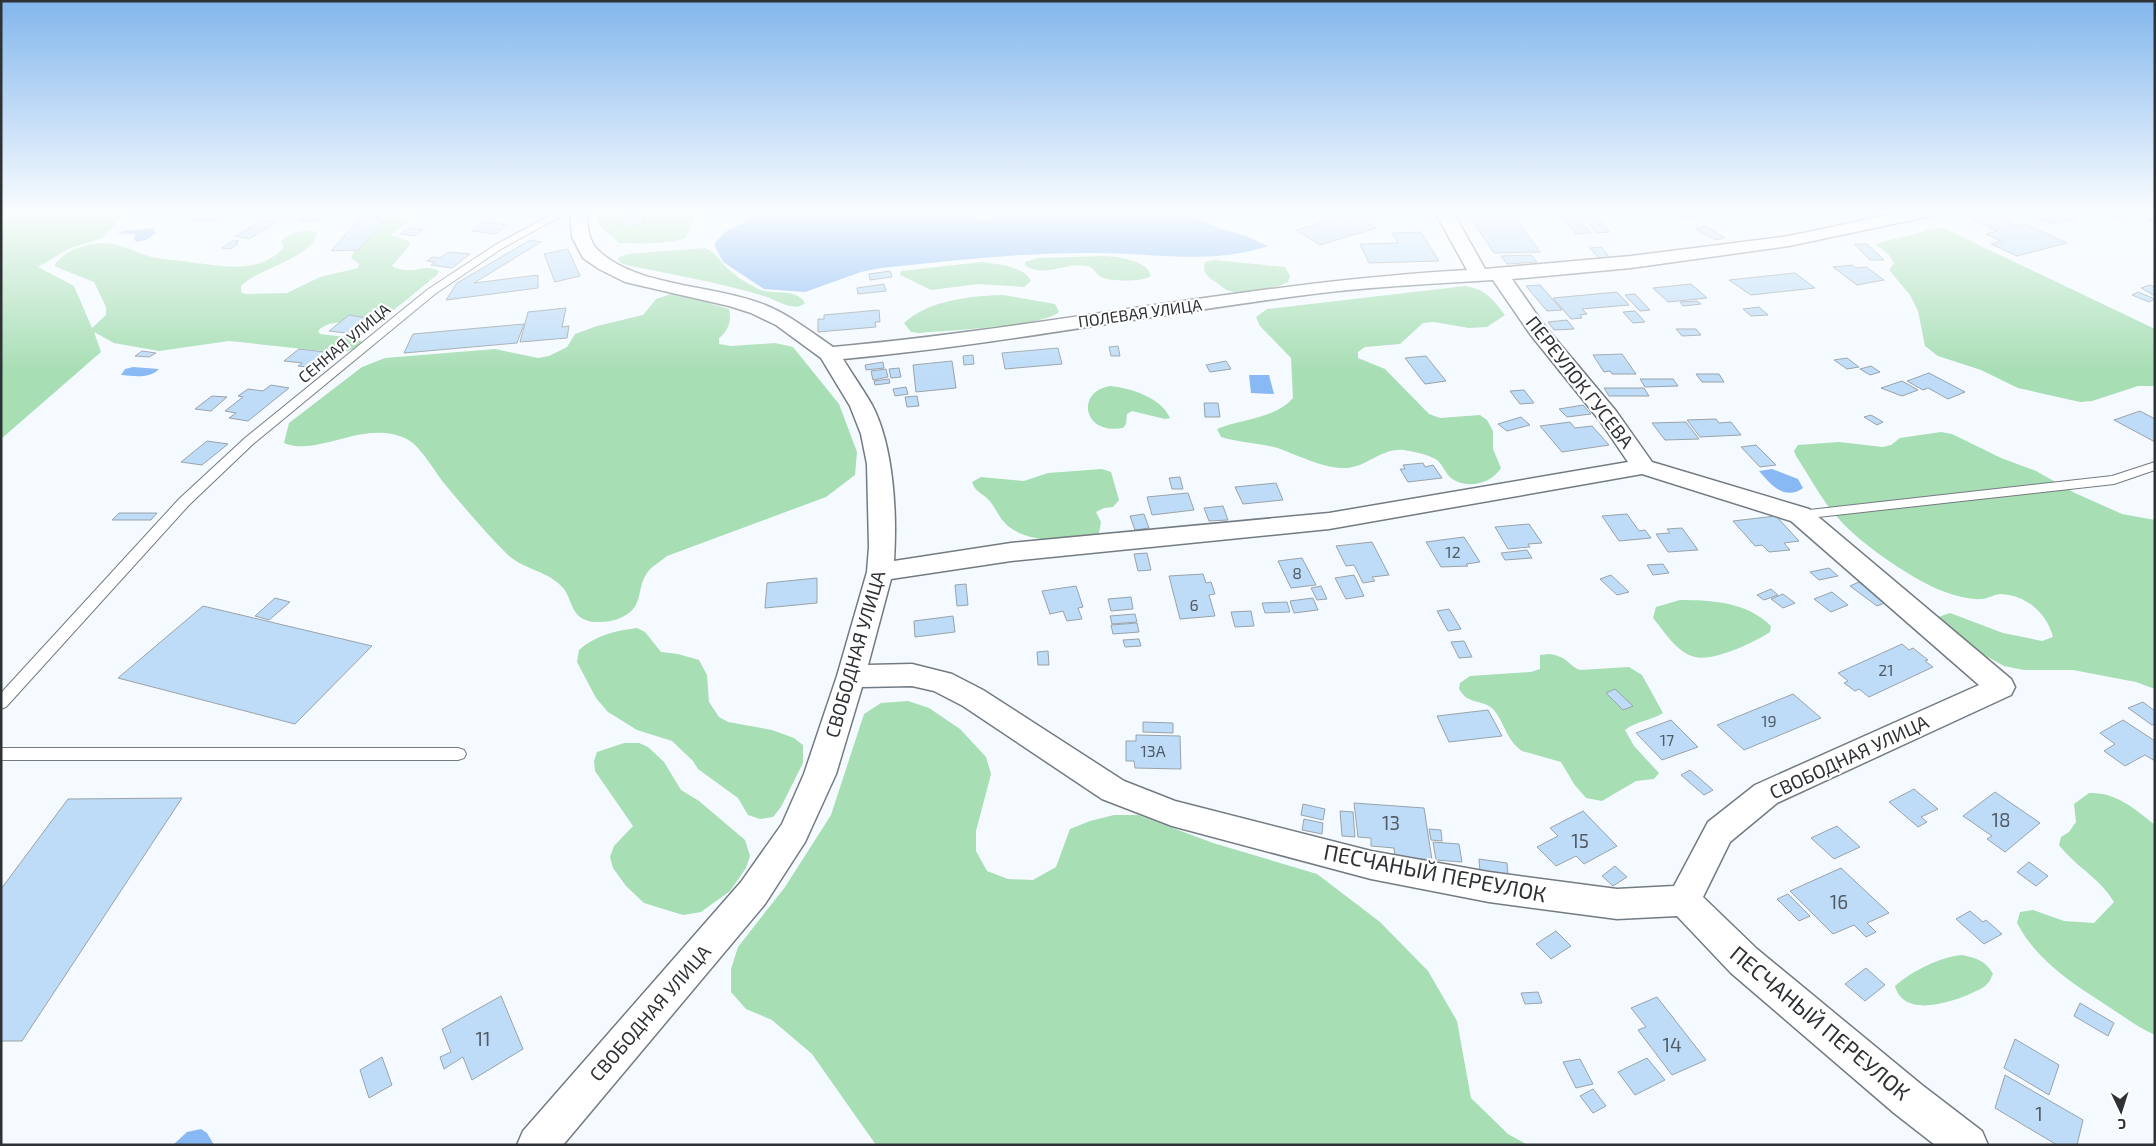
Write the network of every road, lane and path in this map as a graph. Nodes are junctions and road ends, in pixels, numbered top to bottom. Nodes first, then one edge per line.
1 (470, 265) edge
2 (607, 265) edge
3 (1483, 265) edge
4 (1590, 265) edge
5 (1489, 274) junction
6 (829, 354) junction
7 (1643, 466) junction
8 (2155, 466) edge
9 (1800, 515) junction
10 (880, 572) junction
11 (851, 676) junction
12 (1, 703) edge
13 (1, 754) edge
14 (458, 754) dead end
15 (1684, 901) junction
16 (537, 1145) edge
17 (1968, 1145) edge

1 - 12 lane, СЕННАЯ УЛИЦА
2 - 6 street, СВОБОДНАЯ УЛИЦА
3 - 5 street, ПЕРЕУЛОК ГУСЕВА
4 - 5 street, ПОЛЕВАЯ УЛИЦА
5 - 6 street, ПОЛЕВАЯ УЛИЦА
5 - 7 street, ПЕРЕУЛОК ГУСЕВА
6 - 10 street, СВОБОДНАЯ УЛИЦА
7 - 9 street
7 - 10 street
8 - 9 lane
9 - 15 street, СВОБОДНАЯ УЛИЦА
10 - 11 street, СВОБОДНАЯ УЛИЦА
11 - 15 street, ПЕСЧАНЫЙ ПЕРЕУЛОК
11 - 16 street, СВОБОДНАЯ УЛИЦА
13 - 14 lane
15 - 17 street, ПЕСЧАНЫЙ ПЕРЕУЛОК

